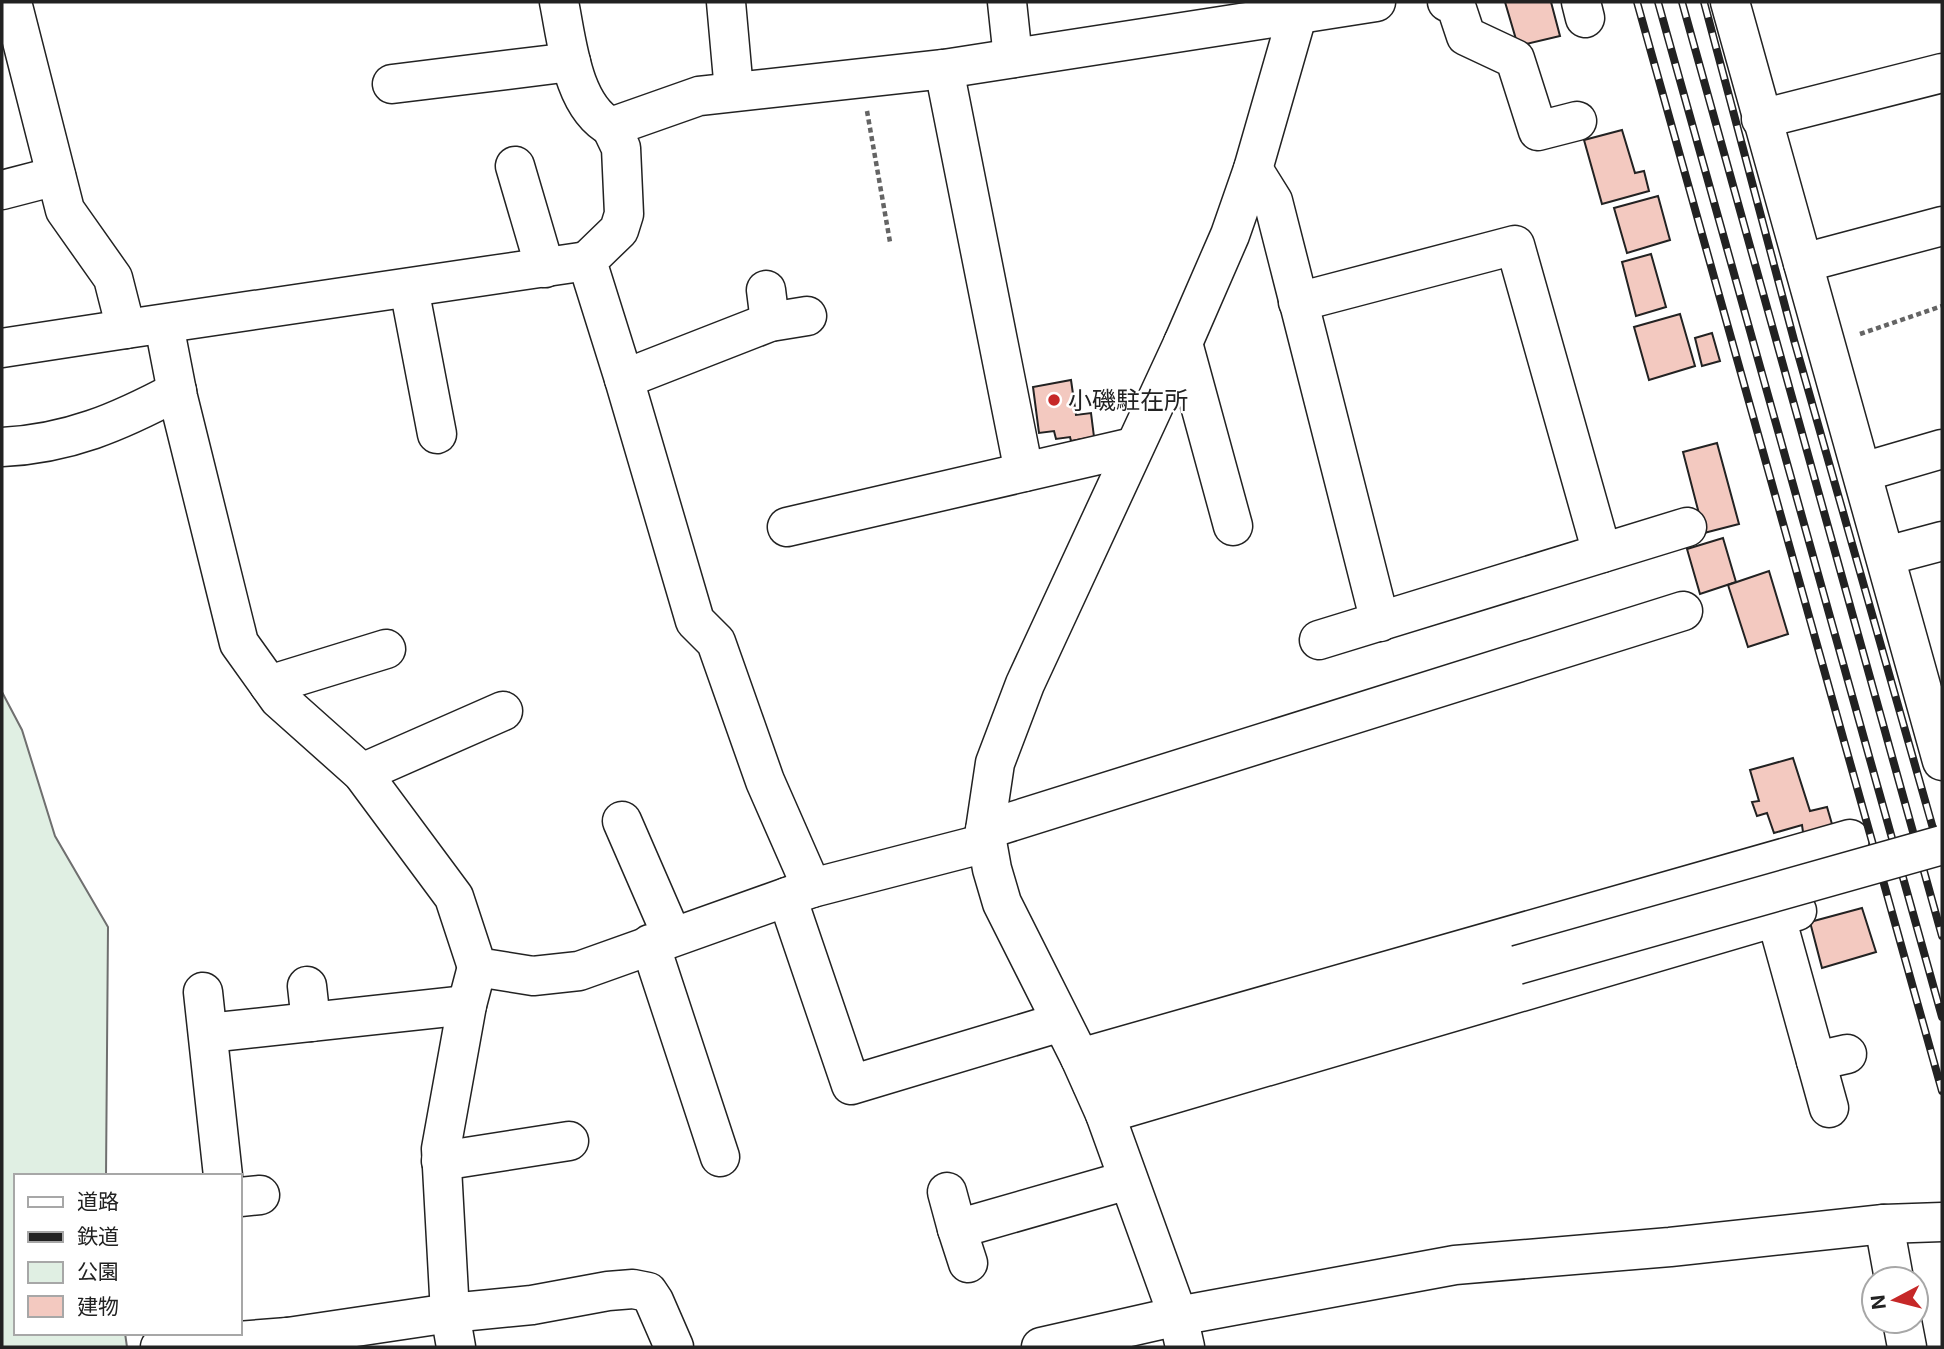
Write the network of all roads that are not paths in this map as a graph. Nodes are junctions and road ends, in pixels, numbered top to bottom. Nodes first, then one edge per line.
1 (12, 2) edge
2 (559, 2) edge
3 (726, 2) edge
4 (1007, 2) edge
5 (1376, 2) edge
6 (1447, 2) edge
7 (1730, 2) edge
8 (1298, 9) edge
9 (1013, 58) junction
10 (571, 62) junction
11 (944, 69) junction
12 (1942, 73) edge
13 (392, 84) dead end
14 (734, 91) junction
15 (1761, 119) junction
16 (1577, 121) dead end
17 (611, 127) junction
18 (515, 166) dead end
19 (1253, 169) junction
20 (56, 176) junction
21 (2, 190) edge
22 (1942, 226) edge
23 (587, 261) junction
24 (1803, 263) junction
25 (545, 268) junction
26 (409, 288) junction
27 (1298, 302) junction
28 (781, 309) dead end
29 (163, 325) junction
30 (126, 329) junction
31 (1183, 343) junction
32 (2, 348) edge
33 (624, 379) junction
34 (177, 391) junction
35 (437, 434) dead end
36 (2, 447) edge
37 (1133, 447) junction
38 (1942, 449) edge
39 (1024, 472) junction
40 (1863, 472) junction
41 (1233, 526) dead end
42 (787, 527) dead end
43 (1687, 527) dead end
44 (1942, 541) edge
45 (1602, 553) junction
46 (1886, 556) junction
47 (1683, 611) dead end
48 (1380, 622) junction
49 (1319, 640) dead end
50 (386, 649) dead end
51 (269, 685) junction
52 (503, 711) dead end
53 (1939, 740) edge
54 (362, 773) junction
55 (622, 821) dead end
56 (986, 836) junction
57 (1850, 839) dead end
58 (1942, 845) edge
59 (1742, 870) junction
60 (799, 893) junction
61 (1738, 928) junction
62 (661, 940) junction
63 (477, 967) junction
64 (203, 992) dead end
65 (467, 1005) junction
66 (1061, 1022) junction
67 (208, 1033) junction
68 (1093, 1085) junction
69 (1829, 1108) dead end
70 (569, 1141) dead end
71 (720, 1157) dead end
72 (441, 1161) junction
73 (223, 1174) edge
74 (1128, 1180) junction
75 (947, 1192) dead end
76 (1942, 1222) edge
77 (1884, 1224) junction
78 (1891, 1265) edge
79 (453, 1330) edge
80 (1181, 1332) edge
81 (289, 1342) edge
82 (160, 1347) edge
83 (674, 1347) edge
84 (1041, 1347) edge

1 - 20 street
2 - 10 street
3 - 14 street
4 - 9 street
5 - 8 street
6 - 16 street
7 - 15 street
8 - 9 street
8 - 19 street
9 - 11 street
10 - 13 street
10 - 17 street
11 - 14 street
11 - 39 street
12 - 15 street
14 - 17 street
15 - 24 street
17 - 23 street
18 - 25 street
19 - 27 street
19 - 31 street
20 - 21 street
20 - 30 street
22 - 24 street
23 - 25 street
23 - 33 street
24 - 40 street
25 - 26 street
26 - 29 street
26 - 35 street
27 - 45 street
27 - 48 street
28 - 33 street
29 - 30 street
29 - 34 street
30 - 32 street
31 - 37 street
31 - 41 street
33 - 60 street
34 - 36 street
34 - 51 street
37 - 39 street
37 - 56 street
38 - 40 street
39 - 42 street
40 - 46 street
43 - 45 street
44 - 46 street
45 - 48 street
46 - 53 street
47 - 56 street
48 - 49 street
50 - 51 street
51 - 54 street
52 - 54 street
54 - 63 street
55 - 62 street
56 - 60 street
56 - 66 street
57 - 59 street
58 - 68 street, bridge
59 - 61 street
59 - 68 street
60 - 62 street
60 - 66 street
61 - 68 street
61 - 69 street
62 - 63 street
62 - 71 street
63 - 65 street
64 - 67 street
65 - 67 street
65 - 72 street
66 - 68 street
67 - 73 street
68 - 74 street
70 - 72 street
72 - 79 street
74 - 75 street
74 - 80 street
76 - 77 street
77 - 78 street
77 - 80 street
79 - 81 street
79 - 83 street
80 - 84 street
81 - 82 street

